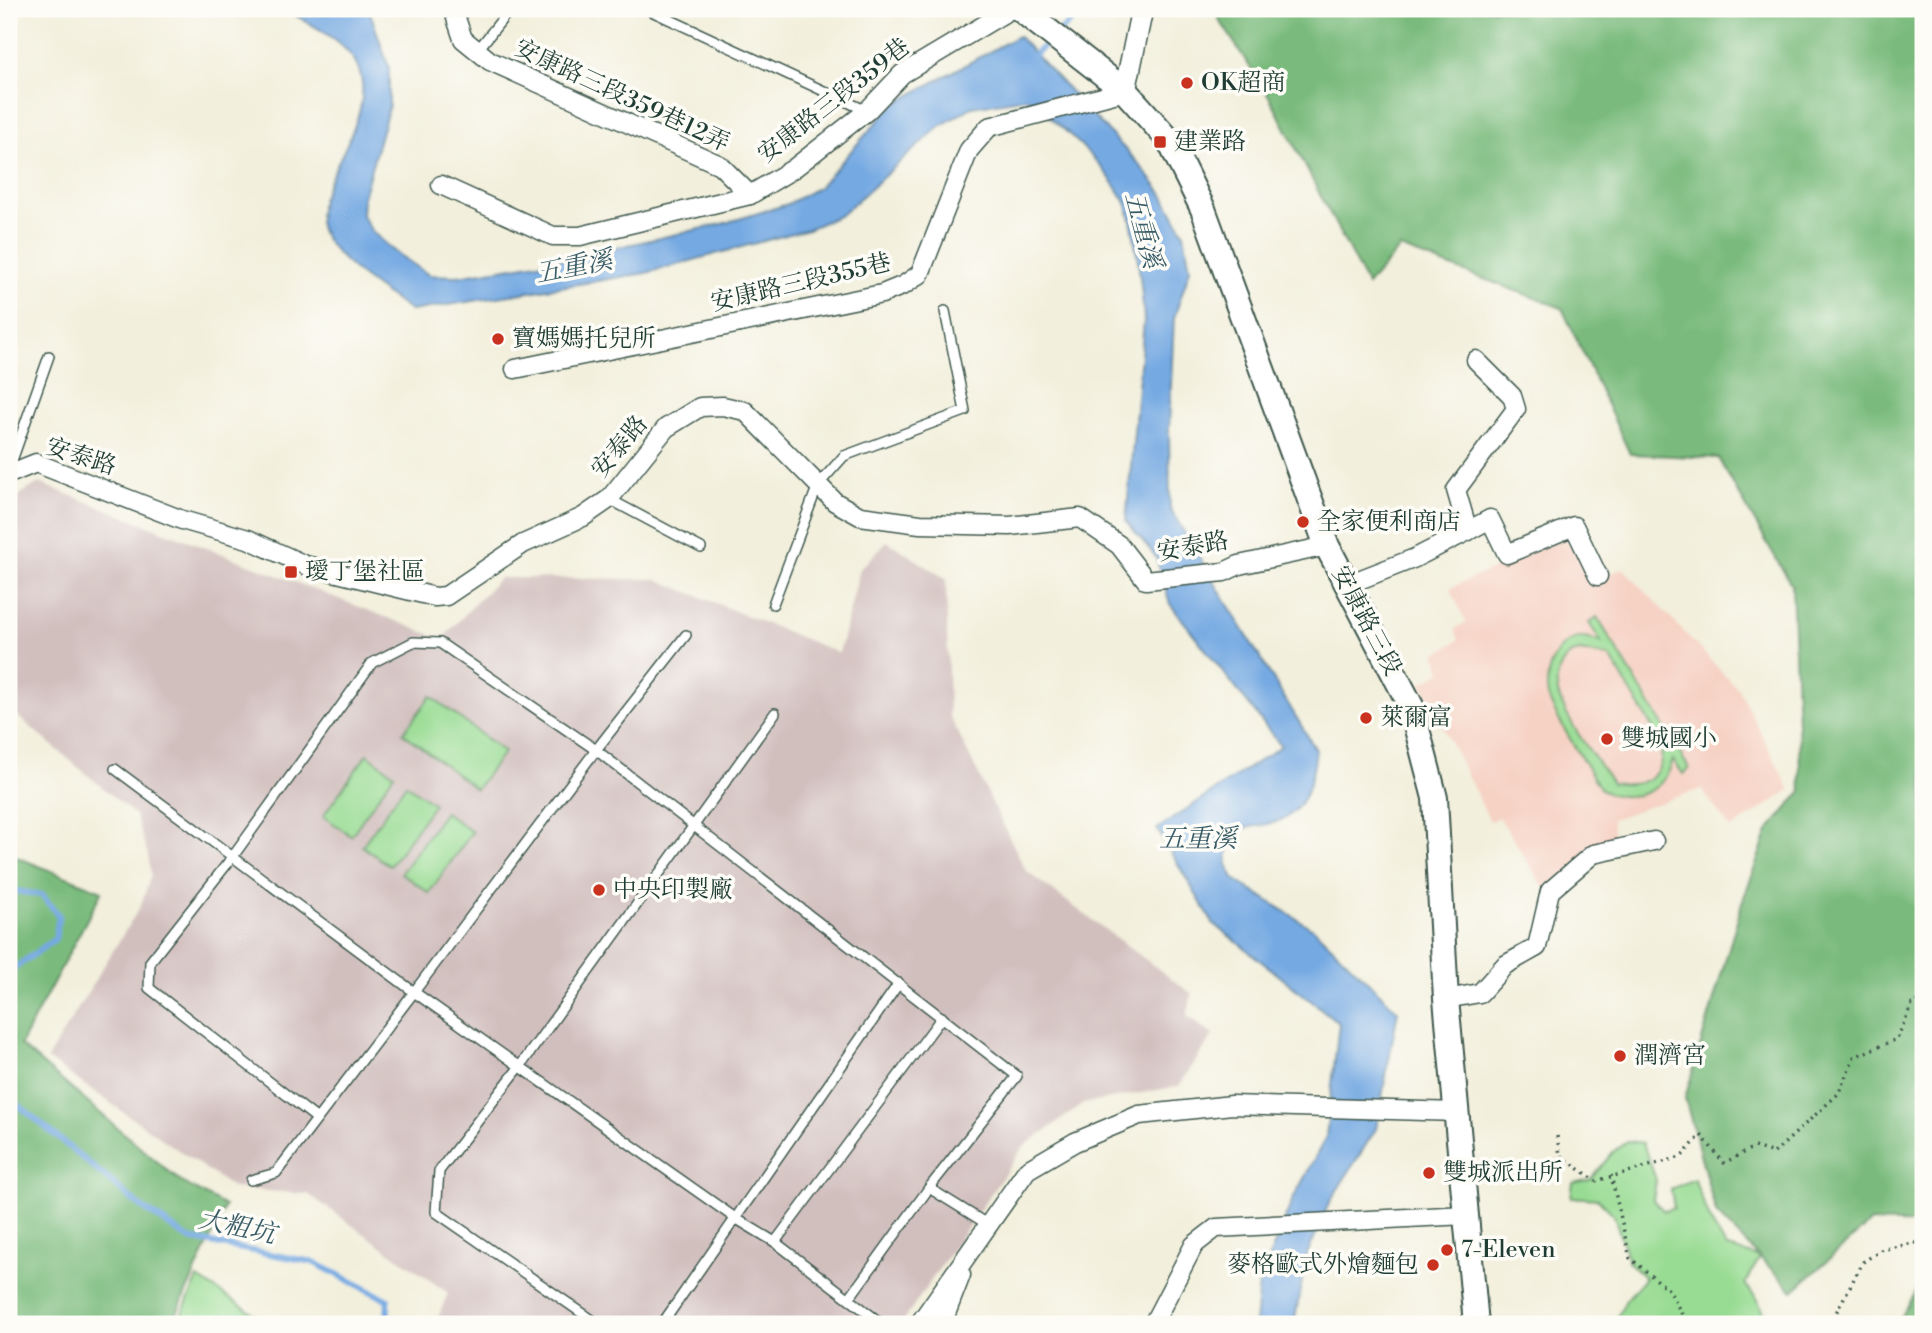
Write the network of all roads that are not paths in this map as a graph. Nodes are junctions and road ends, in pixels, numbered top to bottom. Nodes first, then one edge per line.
1 (453, 9) edge
2 (510, 9) edge
3 (647, 9) edge
4 (1011, 9) edge
5 (1020, 9) edge
6 (1142, 9) edge
7 (478, 51) junction
8 (1125, 91) junction
9 (867, 111) junction
10 (442, 186) dead end
11 (750, 195) junction
12 (945, 311) dead end
13 (49, 356) dead end
14 (1476, 360) dead end
15 (515, 369) dead end
16 (9, 472) edge
17 (818, 485) junction
18 (609, 499) junction
19 (1468, 531) junction
20 (1327, 546) junction
21 (701, 548) dead end
22 (1598, 576) dead end
23 (1346, 585) junction
24 (773, 604) dead end
25 (686, 635) dead end
26 (775, 713) dead end
27 (596, 750) junction
28 (115, 769) dead end
29 (694, 826) junction
30 (1654, 841) dead end
31 (234, 855) junction
32 (899, 983) junction
33 (414, 992) junction
34 (1446, 999) junction
35 (942, 1017) junction
36 (521, 1065) junction
37 (1457, 1112) junction
38 (316, 1118) junction
39 (251, 1180) dead end
40 (929, 1188) junction
41 (1466, 1215) junction
42 (736, 1218) junction
43 (987, 1224) junction
44 (775, 1242) junction
45 (969, 1252) junction
46 (850, 1297) junction
47 (598, 1324) edge
48 (662, 1324) edge
49 (883, 1324) edge
50 (919, 1324) edge
51 (942, 1324) edge
52 (1153, 1324) edge
53 (1476, 1324) edge

1 - 7 street, 安康路三段359巷12弄
2 - 7 lane
3 - 9 lane
4 - 9 street, 安康路三段359巷
5 - 8 main road, 安康路三段
6 - 8 street
7 - 11 street, 安康路三段359巷12弄
8 - 15 street, 安康路三段355巷
8 - 20 main road, 安康路三段
9 - 11 street, 安康路三段359巷
10 - 11 street, 安康路三段359巷
12 - 17 lane
13 - 16 lane
14 - 19 street
16 - 18 street, 安泰路
17 - 18 street, 安泰路
17 - 20 street, 安泰路
17 - 24 lane
18 - 21 lane
19 - 22 street
19 - 23 street
20 - 23 main road, 安康路三段
23 - 34 main road, 安康路三段
25 - 27 lane
26 - 29 lane
27 - 29 lane
27 - 31 lane
27 - 33 lane
28 - 31 lane
29 - 32 lane
29 - 36 lane
30 - 34 street
31 - 33 lane
31 - 38 lane
32 - 35 lane
32 - 42 lane
33 - 36 lane
33 - 38 lane
34 - 37 main road, 安康路三段
35 - 40 lane
35 - 44 lane
36 - 42 lane
36 - 47 lane
37 - 41 main road, 安康路三段
37 - 43 street
38 - 39 lane
40 - 43 lane
40 - 46 lane
41 - 52 street
41 - 53 main road, 安康路三段
42 - 44 lane
42 - 48 lane
43 - 45 street
44 - 46 lane
45 - 50 street
45 - 51 street
46 - 49 lane

